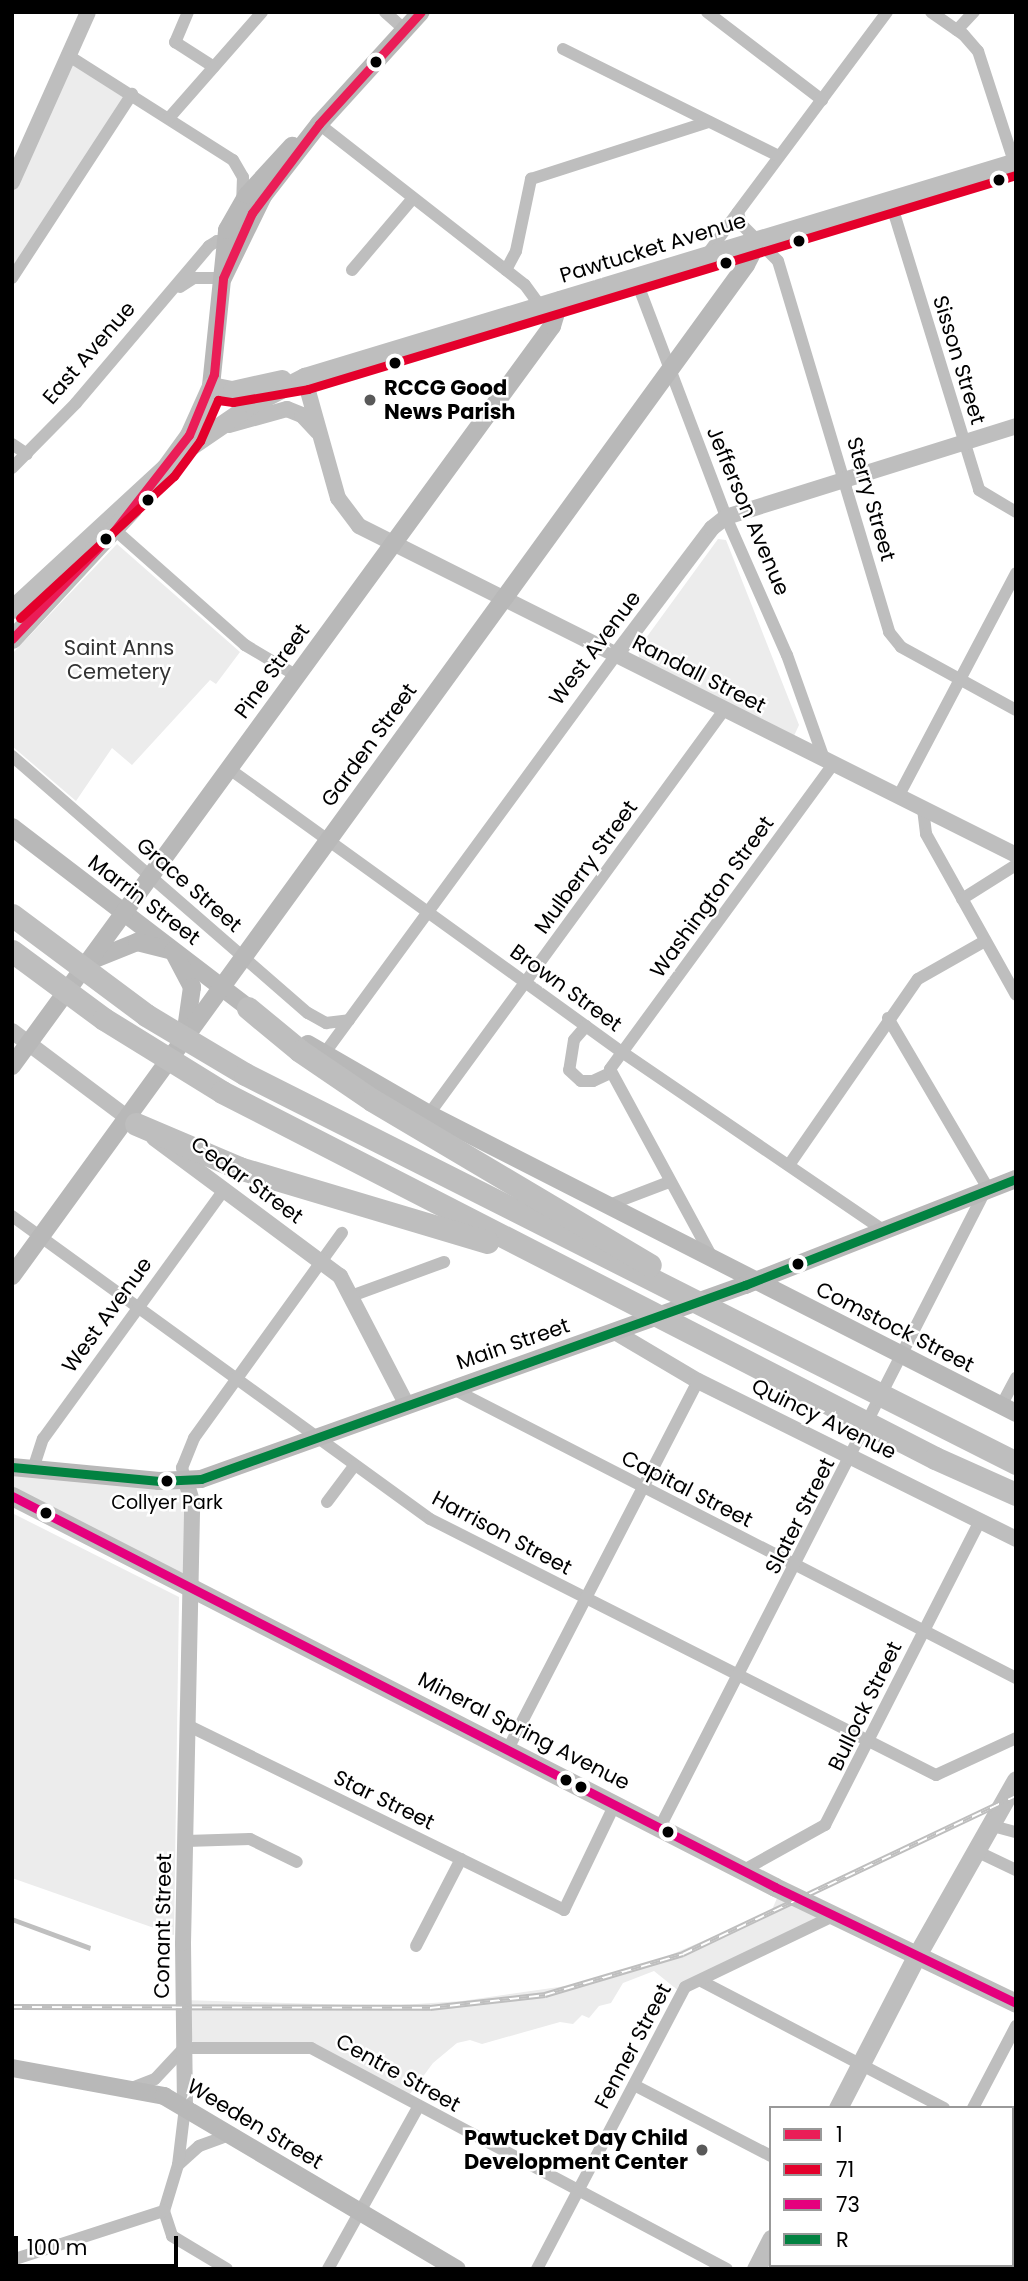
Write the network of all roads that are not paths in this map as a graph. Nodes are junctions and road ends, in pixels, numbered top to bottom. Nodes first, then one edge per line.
1 (88, 12) edge
2 (188, 12) edge
3 (262, 12) edge
4 (385, 12) edge
5 (421, 12) edge
6 (707, 12) edge
7 (887, 12) edge
8 (931, 12) edge
9 (974, 12) edge
10 (405, 30) junction
11 (957, 30) junction
12 (563, 49) dead end
13 (69, 57) junction
14 (214, 66) junction
15 (132, 94) junction
16 (822, 100) junction
17 (169, 118) junction
18 (709, 122) junction
19 (319, 124) junction
20 (779, 156) junction
21 (1015, 164) edge
22 (12, 182) edge
23 (413, 198) junction
24 (890, 200) junction
25 (246, 209) junction
26 (738, 212) junction
27 (759, 240) junction
28 (230, 243) junction
29 (706, 256) junction
30 (352, 270) dead end
31 (506, 271) junction
32 (635, 277) junction
33 (12, 278) edge
34 (223, 278) junction
35 (169, 296) junction
36 (560, 300) junction
37 (540, 306) junction
38 (671, 369) junction
39 (304, 377) junction
40 (211, 386) junction
41 (1016, 426) edge
42 (210, 432) junction
43 (321, 437) junction
44 (964, 442) junction
45 (12, 444) edge
46 (27, 454) junction
47 (173, 458) junction
48 (12, 459) edge
49 (12, 468) edge
50 (846, 476) junction
51 (147, 486) junction
52 (1016, 512) edge
53 (726, 517) junction
54 (115, 530) junction
55 (392, 544) junction
56 (1016, 573) edge
57 (504, 600) junction
58 (13, 609) edge
59 (12, 639) edge
60 (616, 655) junction
61 (298, 676) junction
62 (960, 681) junction
63 (724, 710) junction
64 (1016, 710) edge
65 (12, 756) edge
66 (828, 762) junction
67 (228, 768) junction
68 (898, 797) junction
69 (923, 809) junction
70 (12, 827) edge
71 (328, 841) junction
72 (1016, 855) edge
73 (1016, 864) edge
74 (150, 876) junction
75 (12, 897) edge
76 (962, 899) junction
77 (427, 911) junction
78 (124, 913) junction
79 (12, 915) edge
80 (115, 940) junction
81 (43, 941) junction
82 (985, 941) junction
83 (12, 951) edge
84 (173, 951) junction
85 (242, 958) junction
86 (526, 983) junction
87 (220, 987) junction
88 (1016, 995) edge
89 (201, 1000) junction
90 (248, 1008) junction
91 (888, 1017) junction
92 (349, 1020) junction
93 (586, 1026) junction
94 (12, 1031) edge
95 (29, 1044) junction
96 (622, 1052) junction
97 (324, 1054) junction
98 (12, 1066) edge
99 (610, 1073) junction
100 (429, 1114) junction
101 (131, 1120) junction
102 (789, 1165) junction
103 (1016, 1179) edge
104 (669, 1182) junction
105 (224, 1190) junction
106 (987, 1190) junction
107 (961, 1201) junction
108 (609, 1205) junction
109 (12, 1216) edge
110 (970, 1220) junction
111 (886, 1232) junction
112 (342, 1233) dead end
113 (40, 1237) junction
114 (713, 1259) junction
115 (323, 1261) junction
116 (444, 1262) dead end
117 (570, 1271) junction
118 (12, 1276) edge
119 (749, 1283) junction
120 (354, 1295) junction
121 (138, 1308) junction
122 (615, 1332) junction
123 (793, 1353) junction
124 (898, 1363) junction
125 (1016, 1378) edge
126 (236, 1380) junction
127 (698, 1381) junction
128 (453, 1389) junction
129 (407, 1405) junction
130 (1008, 1409) edge
131 (316, 1438) junction
132 (854, 1450) junction
133 (1016, 1463) edge
134 (354, 1466) junction
135 (12, 1467) edge
136 (33, 1469) junction
137 (186, 1480) junction
138 (642, 1488) junction
139 (1016, 1494) edge
140 (12, 1496) edge
141 (327, 1502) dead end
142 (980, 1521) junction
143 (1016, 1539) edge
144 (796, 1566) junction
145 (189, 1588) junction
146 (585, 1599) junction
147 (923, 1632) junction
148 (738, 1677) junction
149 (1016, 1678) edge
150 (187, 1726) junction
151 (1016, 1738) edge
152 (869, 1744) junction
153 (509, 1747) junction
154 (1016, 1780) edge
155 (615, 1804) junction
156 (992, 1820) junction
157 (660, 1827) junction
158 (1016, 1832) edge
159 (186, 1841) junction
160 (974, 1850) junction
161 (461, 1859) junction
162 (297, 1862) dead end
163 (744, 1870) junction
164 (1016, 1870) edge
165 (833, 1916) junction
166 (415, 1946) dead end
167 (917, 1955) junction
168 (703, 1982) junction
169 (1016, 2003) edge
170 (1016, 2026) edge
171 (184, 2048) junction
172 (860, 2065) junction
173 (12, 2068) edge
174 (634, 2085) junction
175 (134, 2087) junction
176 (839, 2106) edge
177 (940, 2106) edge
178 (974, 2106) edge
179 (185, 2107) junction
180 (418, 2107) junction
181 (229, 2135) junction
182 (769, 2155) edge
183 (178, 2165) junction
184 (577, 2192) junction
185 (164, 2211) junction
186 (360, 2212) junction
187 (769, 2243) edge
188 (12, 2260) edge
189 (227, 2269) edge
190 (328, 2269) edge
191 (457, 2269) edge
192 (537, 2269) edge
193 (727, 2269) edge
194 (756, 2269) edge

1 - 13 street
2 - 14 street
3 - 14 street
4 - 10 street
5 - 10 main road
6 - 16 street
7 - 16 street
8 - 11 street
9 - 11 street
10 - 19 main road
11 - 21 street
12 - 18 street
13 - 15 street
13 - 22 street
14 - 17 street
15 - 17 street
15 - 33 street
16 - 20 street
17 - 25 street
18 - 20 street
18 - 31 street
19 - 23 street
19 - 25 main road
20 - 26 street
21 - 24 main road, Pawtucket Avenue
23 - 30 street
23 - 31 street
24 - 27 main road, Pawtucket Avenue
24 - 44 street, Sisson Street
25 - 28 main road
26 - 27 street, Sterry Street
26 - 29 street
27 - 29 main road, Pawtucket Avenue
27 - 38 main road, Garden Street
27 - 50 street, Sterry Street
28 - 34 main road
28 - 35 street, East Avenue
29 - 32 main road, Pawtucket Avenue
31 - 37 street
32 - 36 main road, Pawtucket Avenue
32 - 38 street, Jefferson Avenue
34 - 35 street, East Avenue
34 - 40 main road
35 - 46 street, East Avenue
36 - 37 main road, Pawtucket Avenue
36 - 55 main road, Pine Street
37 - 39 main road, Pawtucket Avenue
38 - 53 street, Jefferson Avenue
38 - 57 main road, Garden Street
39 - 40 main road, Pawtucket Avenue
39 - 42 main road, Pawtucket Avenue
39 - 43 street, Randall Street
40 - 47 main road
41 - 44 street, West Avenue
42 - 43 street
42 - 47 main road, Pawtucket Avenue
43 - 55 street, Randall Street
44 - 50 street, West Avenue
44 - 52 street, Sisson Street
45 - 46 street
46 - 48 street
46 - 49 street, East Avenue
47 - 51 main road
50 - 53 street, West Avenue
50 - 62 street, Sterry Street
51 - 54 main road
51 - 58 main road
53 - 60 street, West Avenue
53 - 66 street, Jefferson Avenue
54 - 59 main road
54 - 61 street
55 - 57 street, Randall Street
55 - 61 main road, Pine Street
56 - 62 street
57 - 60 street, Randall Street
57 - 71 main road, Garden Street
60 - 63 street, Randall Street
60 - 77 street, West Avenue
61 - 67 main road, Pine Street
62 - 64 street, Sterry Street
62 - 68 street
63 - 66 street, Randall Street
63 - 86 street, Mulberry Street
65 - 74 street, Grace Street
66 - 68 street, Randall Street
66 - 96 street, Washington Street
67 - 71 street, Brown Street
67 - 74 main road, Pine Street
68 - 69 street, Randall Street
69 - 72 street, Randall Street
69 - 76 street
70 - 78 main road, Marrin Street
71 - 77 street, Brown Street
71 - 85 main road, Garden Street
73 - 76 street
74 - 78 main road, Pine Street
74 - 85 street, Grace Street
75 - 81 highway
76 - 82 street
77 - 86 street, Brown Street
77 - 92 street, West Avenue
78 - 80 main road, Pine Street
78 - 84 main road, Marrin Street
79 - 81 highway
80 - 84 main road
80 - 95 main road
81 - 123 highway
82 - 88 street
82 - 91 street
83 - 117 highway
84 - 87 main road, Marrin Street
84 - 89 main road
85 - 87 main road, Garden Street
85 - 92 street, Grace Street
86 - 93 street, Brown Street
86 - 100 street, Mulberry Street
87 - 89 main road, Garden Street
87 - 90 main road, Marrin Street
89 - 101 main road, Garden Street
90 - 97 main road, Marrin Street
90 - 123 highway
91 - 102 street
91 - 106 street
92 - 97 street, West Avenue
93 - 96 street, Brown Street
93 - 99 street
94 - 95 street, Cedar Street
95 - 98 main road
95 - 101 street, Cedar Street
96 - 99 street
96 - 102 street, Brown Street
97 - 100 main road, Marrin Street
99 - 104 street
100 - 108 main road, Comstock Street
101 - 105 street, Cedar Street
101 - 113 main road
101 - 117 highway
102 - 111 street, Brown Street
103 - 106 main road, Main Street
104 - 108 street
104 - 114 street
105 - 115 street, Cedar Street
105 - 121 street, West Avenue
106 - 107 main road, Main Street
106 - 110 street, Slater Street
107 - 110 street
107 - 111 main road, Main Street
108 - 114 main road, Comstock Street
109 - 113 street, Harrison Street
110 - 124 street, Slater Street
111 - 119 main road, Main Street
112 - 115 street
113 - 118 main road
113 - 121 street, Harrison Street
114 - 119 main road, Comstock Street
115 - 120 street, Cedar Street
115 - 126 street
116 - 120 street
117 - 139 highway
119 - 122 main road, Main Street
119 - 124 main road, Comstock Street
120 - 129 street, Cedar Street
121 - 126 street, Harrison Street
121 - 136 street, West Avenue
122 - 127 street, Quincy Avenue
122 - 128 main road, Main Street
123 - 133 highway
124 - 130 main road, Comstock Street
124 - 132 street, Slater Street
125 - 130 street
126 - 131 street, Harrison Street
126 - 137 street
127 - 132 street, Quincy Avenue
127 - 138 street
128 - 129 main road, Main Street
128 - 138 street, Capital Street
129 - 131 main road, Main Street
131 - 134 street, Harrison Street
131 - 137 main road, Main Street
132 - 142 street, Quincy Avenue
132 - 144 street, Slater Street
134 - 141 street
134 - 146 street, Harrison Street
135 - 136 main road, Main Street
136 - 137 main road, Main Street
137 - 145 street, Conant Street
138 - 144 street, Capital Street
138 - 146 street
140 - 145 main road, Mineral Spring Avenue
142 - 143 street, Quincy Avenue
142 - 147 street, Bullock Street
144 - 147 street, Capital Street
144 - 148 street, Slater Street
145 - 150 street, Conant Street
145 - 153 main road, Mineral Spring Avenue
146 - 148 street, Harrison Street
146 - 153 street
147 - 149 street, Capital Street
147 - 152 street, Bullock Street
148 - 152 street, Harrison Street
148 - 157 street, Slater Street
150 - 159 street, Conant Street
150 - 161 street, Star Street
151 - 152 street, Harrison Street
152 - 163 street, Bullock Street
153 - 155 main road, Mineral Spring Avenue
154 - 156 main road
155 - 157 main road, Mineral Spring Avenue
155 - 161 street, Star Street
156 - 158 street
156 - 160 main road
157 - 163 main road, Mineral Spring Avenue
159 - 162 street
159 - 171 street, Conant Street
160 - 164 street
160 - 167 main road
161 - 166 street
163 - 165 main road, Mineral Spring Avenue
165 - 167 main road, Mineral Spring Avenue
165 - 168 street, Fenner Street
167 - 169 main road, Mineral Spring Avenue
167 - 172 main road
168 - 172 street
168 - 174 street, Fenner Street
170 - 178 street
171 - 175 street
171 - 179 street, Conant Street
171 - 180 street, Centre Street
172 - 176 main road
172 - 177 street
173 - 175 main road, Weeden Street
174 - 182 street
174 - 184 street, Fenner Street
175 - 179 main road, Weeden Street
179 - 181 main road, Weeden Street
179 - 183 street, Conant Street
180 - 184 street, Centre Street
180 - 186 street
181 - 183 street
181 - 186 main road, Weeden Street
183 - 185 street, Conant Street
184 - 192 street, Fenner Street
184 - 193 street, Centre Street
185 - 188 street
185 - 189 street
186 - 190 street
186 - 191 main road, Weeden Street
187 - 194 main road

